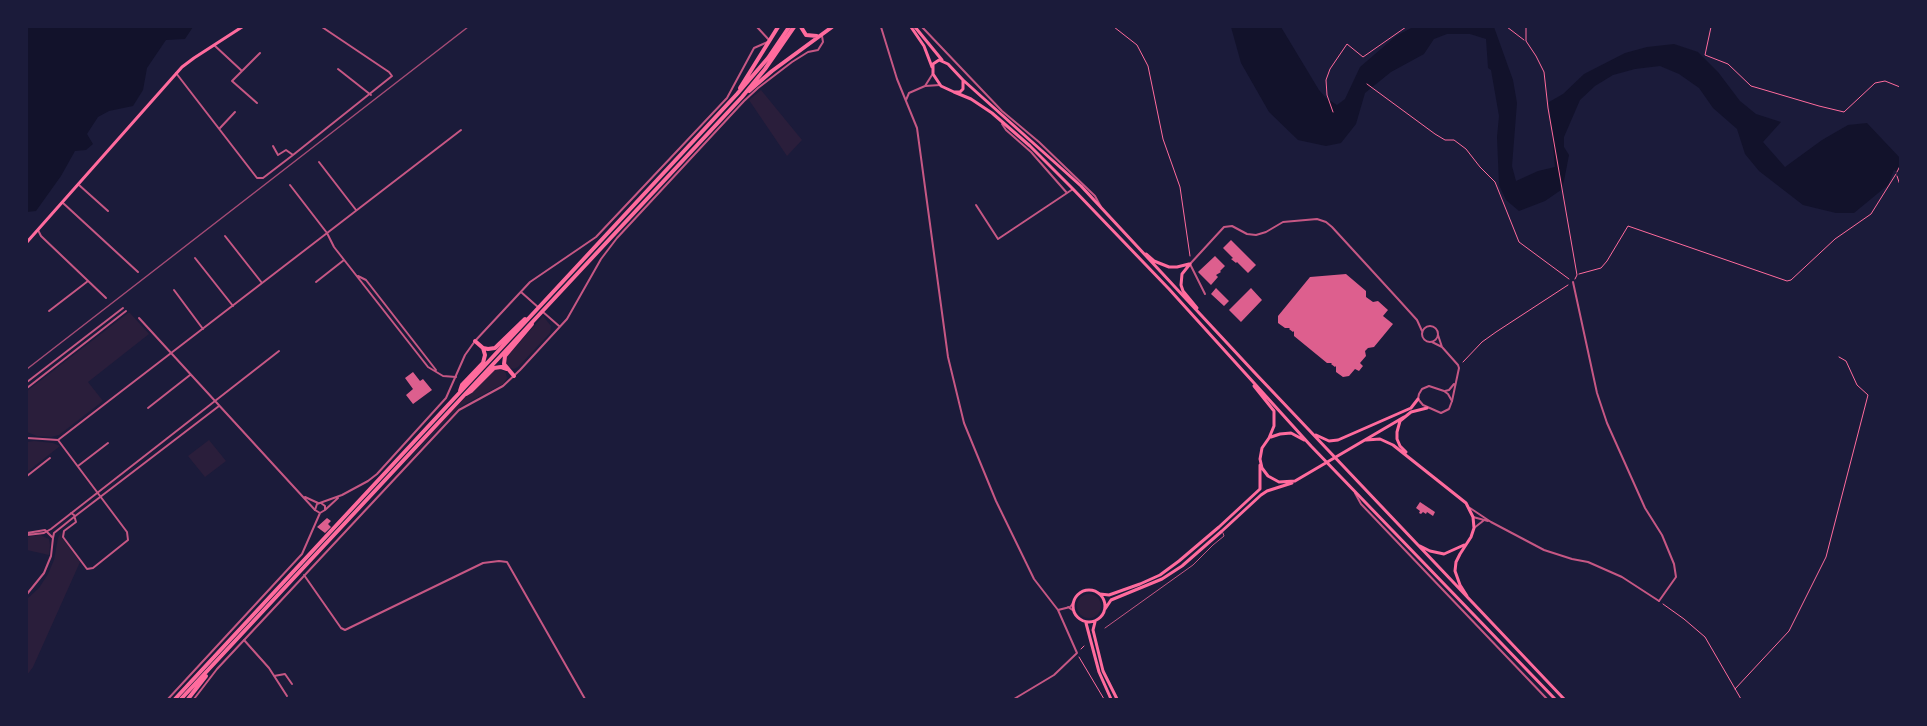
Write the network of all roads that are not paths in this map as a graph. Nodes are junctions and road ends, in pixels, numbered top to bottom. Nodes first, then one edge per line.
1 (243, 27) edge
2 (322, 27) edge
3 (757, 27) edge
4 (778, 27) edge
5 (789, 27) edge
6 (795, 27) edge
7 (801, 27) edge
8 (832, 27) edge
9 (881, 27) edge
10 (913, 27) edge
11 (922, 27) edge
12 (821, 35) junction
13 (770, 41) junction
14 (216, 43) junction
15 (260, 53) dead end
16 (943, 61) junction
17 (960, 67) junction
18 (932, 68) junction
19 (338, 69) dead end
20 (242, 71) junction
21 (955, 71) junction
22 (176, 73) junction
23 (933, 74) junction
24 (963, 80) junction
25 (925, 86) junction
26 (941, 86) junction
27 (901, 90) junction
28 (954, 92) junction
29 (909, 93) junction
30 (371, 95) junction
31 (739, 95) junction
32 (906, 100) junction
33 (257, 103) dead end
34 (235, 112) dead end
35 (1001, 121) junction
36 (219, 129) junction
37 (460, 130) dead end
38 (273, 146) dead end
39 (293, 155) junction
40 (319, 162) dead end
41 (78, 184) junction
42 (290, 185) dead end
43 (1073, 189) junction
44 (1067, 193) junction
45 (62, 202) junction
46 (976, 205) dead end
47 (1103, 209) junction
48 (356, 210) junction
49 (108, 211) dead end
50 (38, 230) junction
51 (327, 233) junction
52 (225, 236) dead end
53 (1131, 241) junction
54 (27, 242) edge
55 (195, 258) dead end
56 (344, 260) junction
57 (1190, 264) junction
58 (138, 272) dead end
59 (88, 281) junction
60 (316, 282) dead end
61 (1573, 282) road end
62 (262, 284) junction
63 (174, 290) dead end
64 (521, 292) junction
65 (1205, 294) dead end
66 (106, 298) dead end
67 (233, 306) junction
68 (49, 311) dead end
69 (533, 317) junction
70 (139, 318) dead end
71 (1417, 320) junction
72 (1207, 321) junction
73 (1430, 325) junction
74 (560, 327) junction
75 (203, 329) junction
76 (1422, 331) junction
77 (1438, 335) junction
78 (475, 341) junction
79 (1432, 342) junction
80 (1442, 347) junction
81 (483, 348) junction
82 (279, 351) dead end
83 (171, 353) junction
84 (507, 369) junction
85 (1244, 372) junction
86 (191, 375) junction
87 (514, 376) junction
88 (456, 377) junction
89 (27, 382) edge
90 (1455, 382) junction
91 (27, 388) edge
92 (1444, 391) junction
93 (460, 395) junction
94 (1418, 399) junction
95 (1452, 401) junction
96 (215, 402) junction
97 (219, 406) junction
98 (148, 408) dead end
99 (1411, 408) junction
100 (1427, 408) junction
101 (1404, 417) junction
102 (1393, 422) junction
103 (1307, 428) junction
104 (27, 438) edge
105 (1269, 438) junction
106 (58, 440) junction
107 (1360, 442) junction
108 (108, 443) dead end
109 (159, 445) junction
110 (1311, 446) junction
111 (154, 449) junction
112 (162, 449) junction
113 (157, 453) junction
114 (50, 458) dead end
115 (1413, 460) junction
116 (1261, 463) junction
117 (78, 466) junction
118 (27, 476) edge
119 (1295, 481) junction
120 (1354, 490) junction
121 (98, 492) junction
122 (302, 495) junction
123 (342, 495) junction
124 (100, 497) junction
125 (320, 503) junction
126 (78, 508) junction
127 (1470, 508) junction
128 (315, 510) junction
129 (325, 510) junction
130 (82, 511) junction
131 (71, 513) junction
132 (320, 513) junction
133 (1481, 516) junction
134 (74, 517) junction
135 (1473, 517) junction
136 (1483, 520) junction
137 (1491, 522) junction
138 (1474, 528) junction
139 (47, 531) junction
140 (1222, 531) junction
141 (27, 534) edge
142 (53, 538) junction
143 (1416, 543) junction
144 (1465, 544) junction
145 (304, 575) junction
146 (27, 594) edge
147 (1100, 594) junction
148 (1470, 600) junction
149 (1074, 602) junction
150 (1068, 607) junction
151 (1105, 609) junction
152 (1058, 610) junction
153 (1074, 611) junction
154 (1085, 621) junction
155 (1096, 621) junction
156 (1105, 628) dead end
157 (244, 640) junction
158 (207, 672) junction
159 (274, 676) junction
160 (292, 684) dead end
161 (286, 696) dead end
162 (168, 699) edge
163 (175, 699) edge
164 (181, 699) edge
165 (188, 699) edge
166 (194, 699) edge
167 (585, 699) edge
168 (1014, 699) edge
169 (1111, 699) edge
170 (1117, 699) edge
171 (1547, 699) edge
172 (1555, 699) edge
173 (1564, 699) edge

1 - 14 main road
2 - 30 street
3 - 13 street
4 - 13 highway
5 - 31 highway
6 - 31 highway
7 - 12 highway
8 - 12 highway
9 - 27 street
10 - 16 main road
10 - 18 main road
11 - 17 street
12 - 31 highway
12 - 74 street
13 - 31 highway
13 - 64 street
14 - 20 street
14 - 22 main road
15 - 20 street
16 - 18 main road
16 - 21 main road
17 - 21 street
17 - 47 street
18 - 23 main road
19 - 30 street
20 - 33 street
21 - 24 main road
22 - 36 street
22 - 41 main road
23 - 25 street
23 - 26 main road
24 - 28 main road
24 - 47 main road
25 - 26 street
25 - 29 street
26 - 28 main road
27 - 29 street
27 - 32 street
28 - 35 main road
29 - 32 street
30 - 39 street
31 - 69 highway
32 - 152 street
34 - 36 street
35 - 43 main road
35 - 44 street
36 - 39 street
37 - 48 street
38 - 39 street
40 - 48 street
41 - 45 main road
41 - 49 street
42 - 51 street
43 - 44 street
43 - 85 main road
44 - 46 street
45 - 50 main road
45 - 58 street
47 - 53 main road
48 - 51 street
50 - 54 main road
50 - 59 street
51 - 56 street
51 - 62 street
52 - 62 street
53 - 57 main road
53 - 72 main road
55 - 67 street
56 - 60 street
56 - 88 street
57 - 65 street
57 - 71 street
57 - 72 main road
59 - 66 street
59 - 68 street
61 - 137 street
62 - 67 street
63 - 75 street
64 - 74 street
64 - 78 street
67 - 75 street
69 - 81 highway
69 - 84 highway
69 - 93 highway
70 - 83 street
71 - 73 street
71 - 76 street
72 - 103 main road
73 - 76 street
73 - 77 street
74 - 87 street
75 - 83 street
76 - 79 street
77 - 79 street
77 - 80 street
78 - 81 highway
78 - 88 street
79 - 80 street
80 - 90 street
81 - 93 highway
82 - 96 street
83 - 86 street
83 - 106 street
84 - 87 highway
84 - 93 highway
85 - 105 main road
85 - 110 main road
86 - 96 street
86 - 98 street
87 - 145 street
88 - 123 street
89 - 91 street
90 - 92 street
90 - 95 street
92 - 94 street
92 - 95 street
93 - 158 highway
93 - 163 highway
94 - 99 main road
94 - 100 street
95 - 100 street
96 - 97 street
96 - 109 street
97 - 112 street
97 - 122 street
99 - 102 main road
99 - 103 main road
100 - 101 main road
101 - 102 main road
101 - 115 main road
102 - 107 main road
103 - 143 main road
104 - 106 street
105 - 110 main road
105 - 116 main road
106 - 117 street
107 - 115 main road
107 - 119 main road
108 - 117 street
109 - 111 street
109 - 112 street
110 - 120 main road
111 - 113 street
111 - 121 street
112 - 113 street
113 - 124 street
114 - 118 street
115 - 127 main road
116 - 119 main road
116 - 147 main road
117 - 121 street
119 - 140 main road
120 - 171 street
120 - 172 main road
121 - 124 street
121 - 126 street
122 - 125 street
122 - 128 street
123 - 125 street
123 - 129 street
124 - 130 street
124 - 134 street
125 - 128 street
125 - 129 street
126 - 130 street
126 - 131 street
127 - 133 street
127 - 135 main road
128 - 132 street
129 - 132 street
130 - 134 street
131 - 134 street
131 - 139 street
132 - 162 street
133 - 135 street
133 - 137 street
134 - 142 street
135 - 136 street
135 - 138 main road
136 - 137 street
136 - 138 street
138 - 144 main road
139 - 141 street
139 - 142 street
140 - 151 main road
140 - 156 lane
142 - 146 street
143 - 144 main road
143 - 148 main road
144 - 148 main road
145 - 157 street
145 - 167 street
147 - 149 main road
147 - 151 main road
148 - 173 main road
149 - 150 street
149 - 153 main road
150 - 152 street
150 - 153 street
151 - 155 main road
152 - 168 street
153 - 154 main road
154 - 155 main road
154 - 169 main road
155 - 170 main road
157 - 159 street
157 - 166 street
158 - 164 highway
158 - 165 highway
159 - 160 street
159 - 161 street

